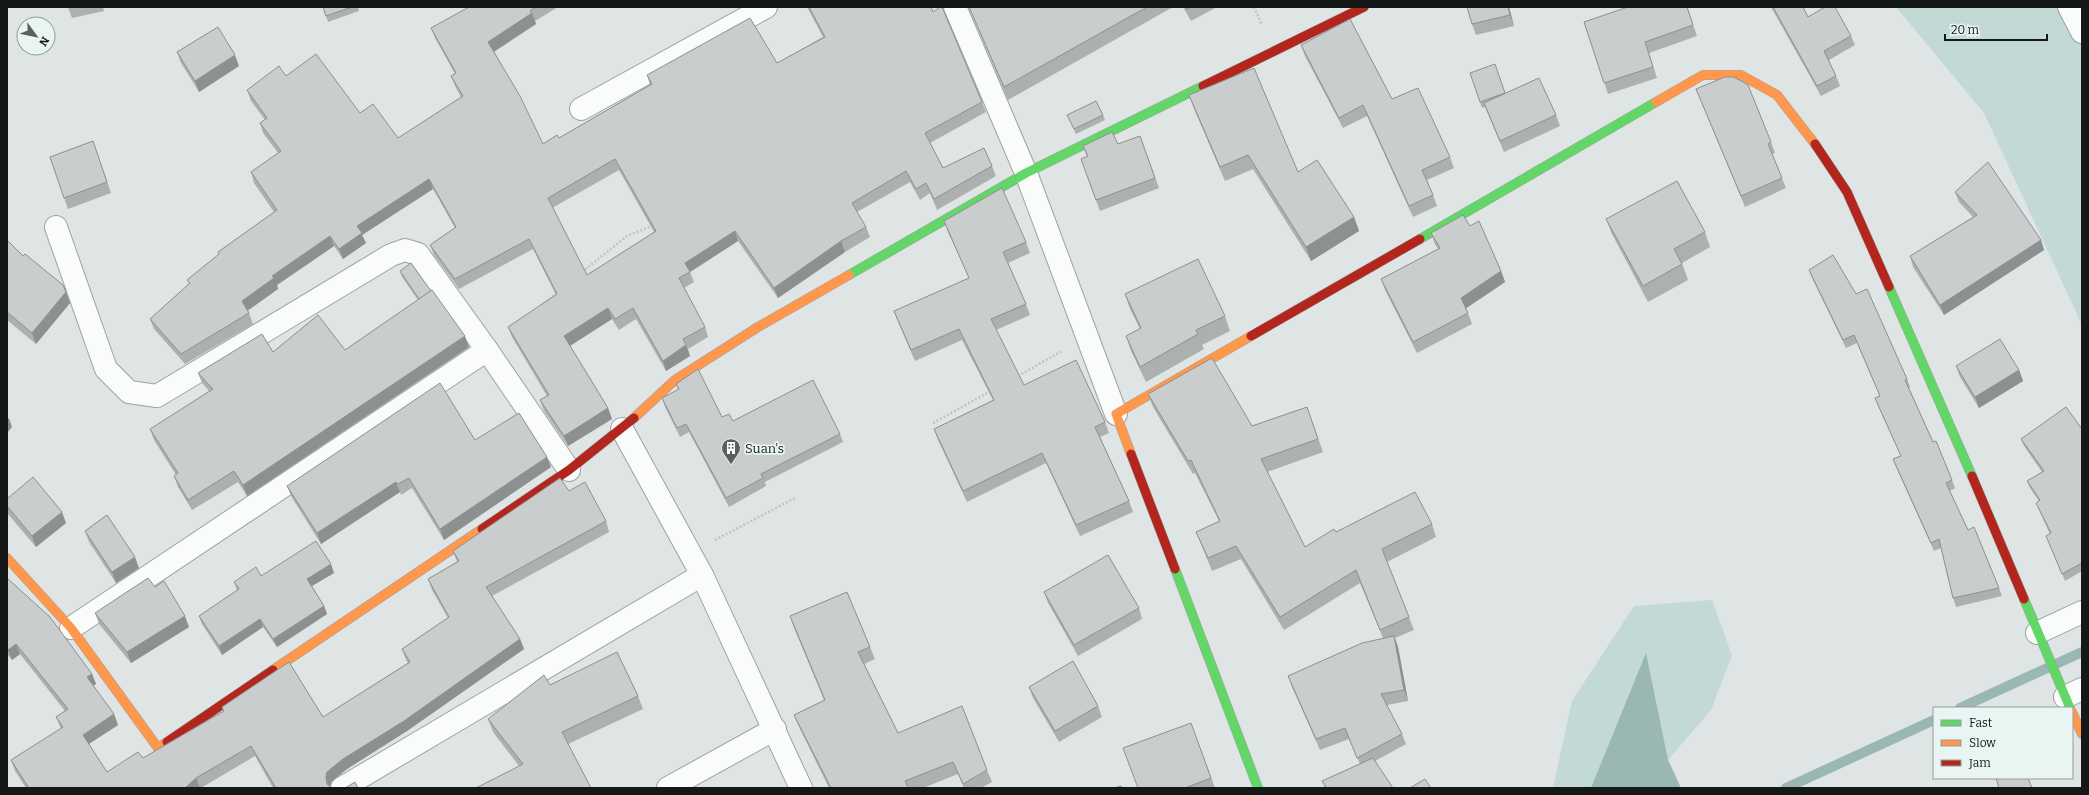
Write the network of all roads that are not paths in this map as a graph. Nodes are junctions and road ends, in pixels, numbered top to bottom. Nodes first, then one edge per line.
1 (766, 7) edge
2 (955, 7) edge
3 (1364, 7) edge
4 (2068, 7) edge
5 (2082, 32) edge
6 (581, 109) dead end
7 (1026, 173) junction
8 (56, 226) dead end
9 (487, 350) junction
10 (1116, 414) junction
11 (622, 429) junction
12 (569, 470) junction
13 (7, 558) edge
14 (702, 576) junction
15 (2082, 612) edge
16 (71, 628) junction
17 (2040, 640) junction
18 (2070, 698) edge
19 (775, 729) junction
20 (2082, 734) edge
21 (342, 788) edge
22 (668, 788) edge
23 (801, 788) edge
24 (1258, 788) edge

1 - 6 street
2 - 7 street
3 - 7 street
4 - 5 street
7 - 10 street
7 - 11 street
8 - 9 street
9 - 12 street
9 - 16 street
10 - 17 street
10 - 24 street
11 - 12 street
11 - 14 street
12 - 16 street
13 - 16 street
14 - 19 street
14 - 21 street
15 - 17 street
17 - 18 street
18 - 20 street
19 - 22 street
19 - 23 street

